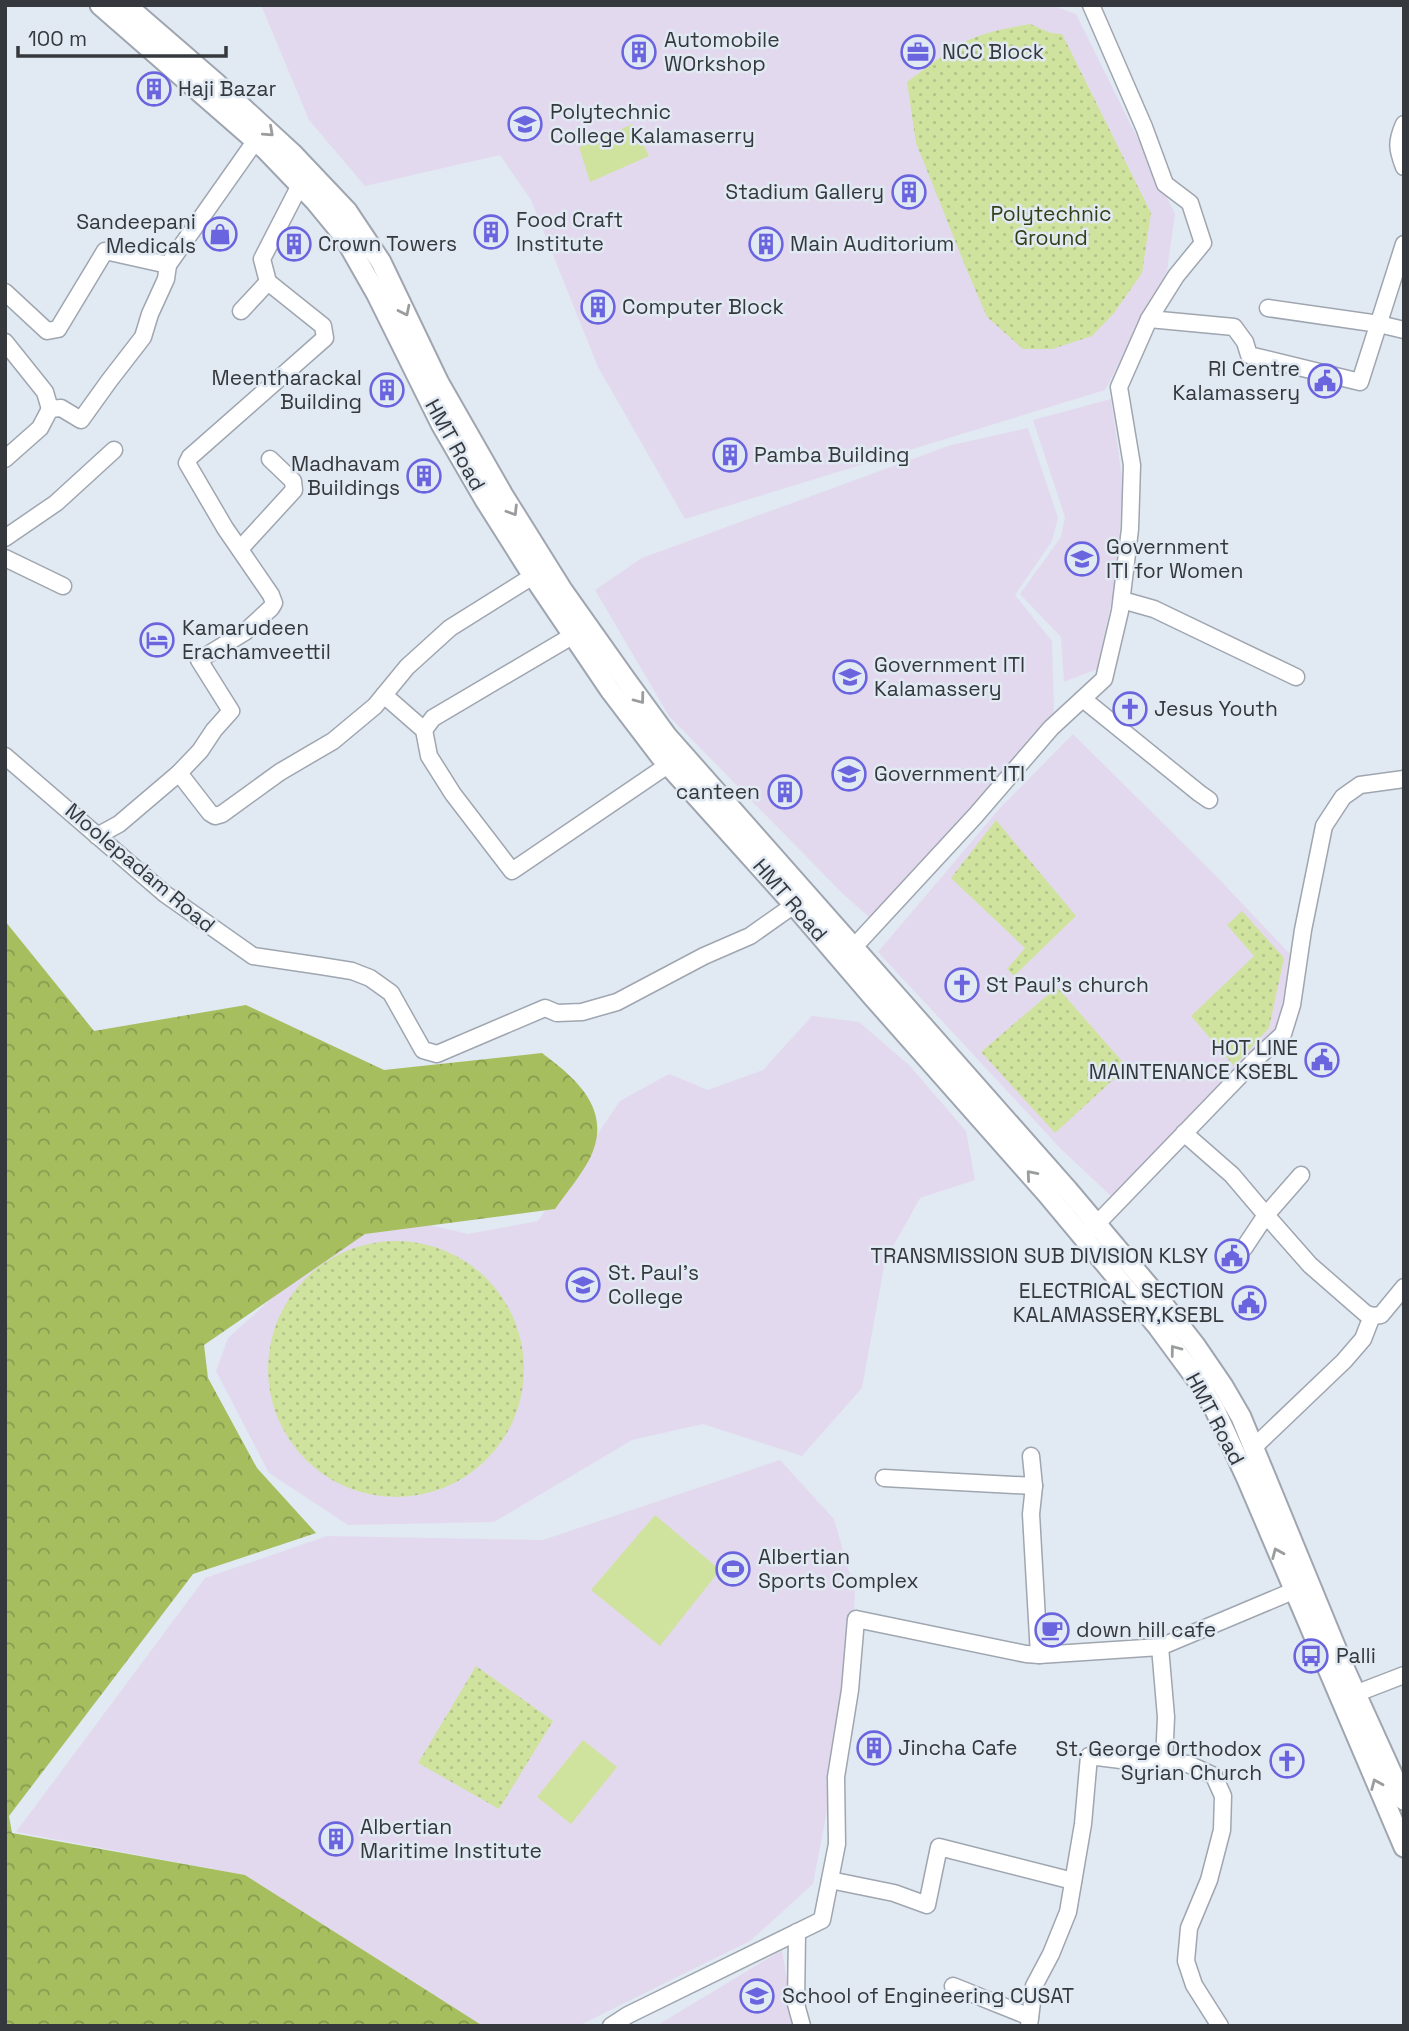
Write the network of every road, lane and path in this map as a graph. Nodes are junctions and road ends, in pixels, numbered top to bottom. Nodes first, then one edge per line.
1 (100, 5) edge
2 (126, 5) edge
3 (1091, 5) edge
4 (1404, 124) edge
5 (256, 140) junction
6 (1404, 167) edge
7 (300, 185) junction
8 (1402, 253) edge
9 (168, 265) junction
10 (268, 282) junction
11 (5, 292) edge
12 (1268, 309) dead end
13 (240, 311) dead end
14 (1149, 319) junction
15 (1379, 324) junction
16 (1404, 330) edge
17 (5, 342) edge
18 (50, 409) junction
19 (114, 450) dead end
20 (5, 459) edge
21 (270, 459) dead end
22 (5, 538) edge
23 (240, 549) junction
24 (5, 558) edge
25 (533, 576) junction
26 (63, 586) dead end
27 (1122, 600) junction
28 (572, 636) junction
29 (1296, 677) dead end
30 (384, 695) junction
31 (1083, 699) junction
32 (424, 730) junction
33 (5, 755) edge
34 (668, 765) junction
35 (179, 773) junction
36 (1404, 779) edge
37 (1209, 800) dead end
38 (738, 829) junction
39 (97, 836) junction
40 (794, 905) junction
41 (854, 947) junction
42 (880, 990) junction
43 (1184, 1133) junction
44 (1301, 1175) dead end
45 (1266, 1215) junction
46 (1090, 1231) junction
47 (1244, 1248) dead end
48 (1404, 1287) edge
49 (1372, 1316) junction
50 (1254, 1447) junction
51 (1031, 1456) dead end
52 (884, 1478) dead end
53 (1034, 1486) junction
54 (1302, 1587) junction
55 (1160, 1647) junction
56 (1039, 1655) junction
57 (1404, 1675) edge
58 (1348, 1696) junction
59 (1164, 1762) junction
60 (1402, 1793) edge
61 (1404, 1847) edge
62 (830, 1880) junction
63 (1073, 1881) junction
64 (797, 1932) junction
65 (953, 1986) dead end
66 (631, 2020) edge
67 (1029, 2021) edge
68 (611, 2026) edge
69 (802, 2026) edge
70 (1220, 2026) edge

1 - 5 main road, HMT Road
2 -> 38 main road, HMT Road
3 - 14 street
4 - 6 street
5 - 7 main road, HMT Road
5 - 9 street
7 - 10 street
7 - 25 main road, HMT Road
8 - 15 street
9 - 11 street
9 - 18 street
10 - 13 street
10 - 23 street
12 - 15 street
14 - 15 street
14 - 27 street
15 - 16 street
17 - 18 street
18 - 20 street
19 - 22 street
21 - 23 street
23 - 35 street
24 - 26 street
25 - 28 main road, HMT Road
25 - 30 street
27 - 29 street
27 - 31 street
28 - 32 street
28 - 34 main road, HMT Road
30 - 32 street
30 - 35 street
31 - 37 street
31 - 41 street
32 - 34 street
33 - 39 street, Moolepadam Road
34 - 38 main road, HMT Road
35 - 39 street
36 - 43 street
38 - 40 main road, HMT Road
38 - 41 main road, HMT Road
39 - 40 street, Moolepadam Road
40 - 42 main road, HMT Road
41 - 42 main road, HMT Road
42 - 46 main road, HMT Road
43 - 45 street
43 - 46 street
44 - 45 street
45 - 47 street
45 - 49 street
46 - 50 main road, HMT Road
54 -> 46 main road, HMT Road
48 - 49 street
49 - 50 street
50 - 54 main road, HMT Road
51 - 53 street
52 - 53 street
53 - 56 street
54 - 55 street
54 - 58 main road, HMT Road
55 - 56 street
55 - 59 street
56 - 62 street
57 - 58 street
58 - 60 main road, HMT Road
61 -> 58 main road, HMT Road
59 - 63 street
59 - 70 street
62 - 63 street
62 - 64 street
63 - 67 street
64 - 66 street
64 - 69 street
65 - 67 street
66 - 68 street

